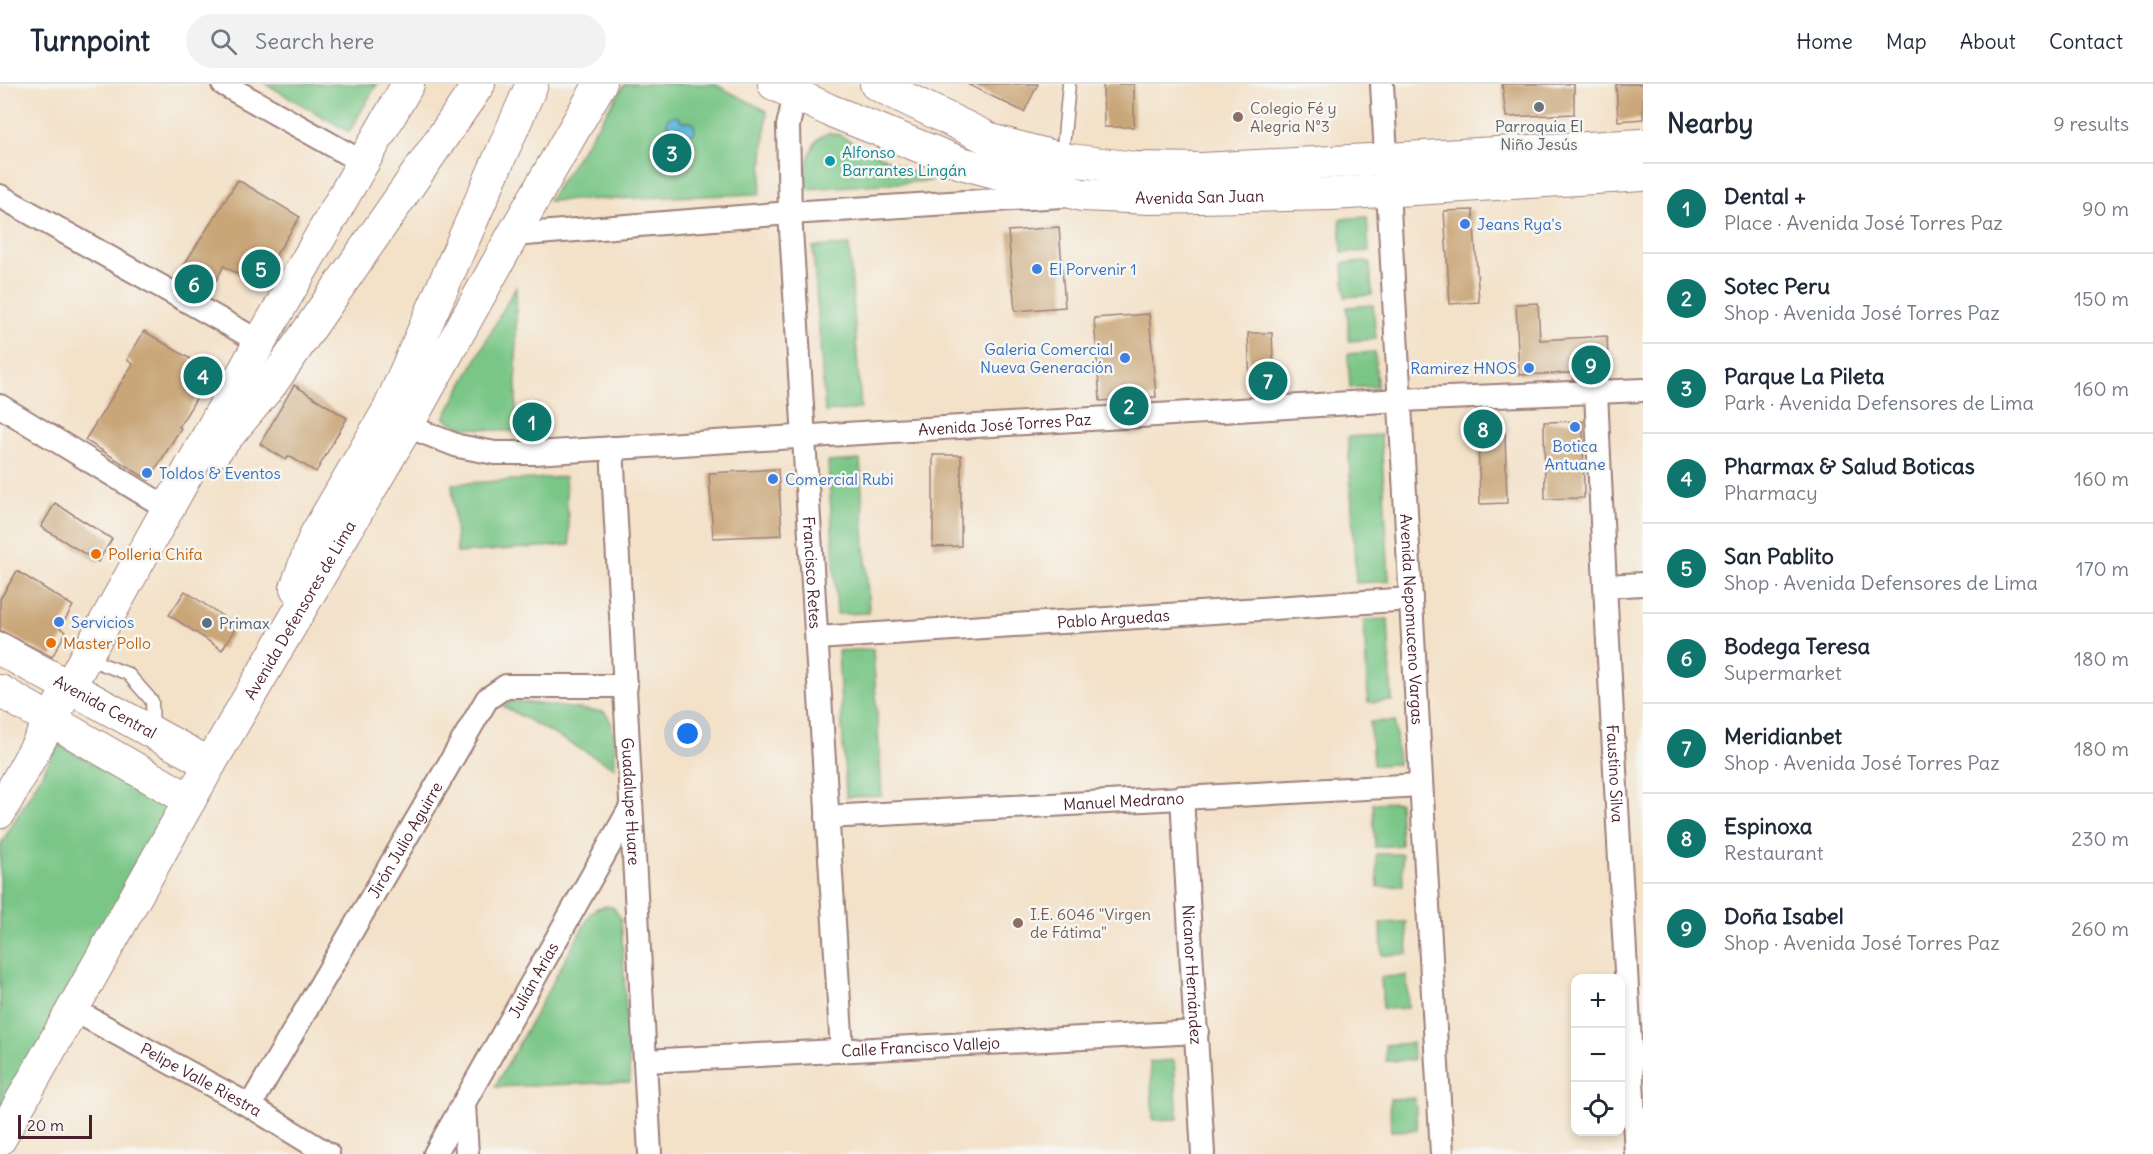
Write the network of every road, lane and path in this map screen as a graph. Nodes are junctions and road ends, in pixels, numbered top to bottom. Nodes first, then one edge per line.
1 (223, 84) edge
2 (408, 84) edge
3 (479, 84) edge
4 (531, 84) edge
5 (600, 84) edge
6 (876, 84) edge
7 (1069, 84) edge
8 (1382, 84) edge
9 (784, 89) edge
10 (1643, 145) edge
11 (1386, 158) junction
12 (1062, 159) junction
13 (364, 163) junction
14 (1643, 175) edge
15 (1389, 190) junction
16 (1082, 195) junction
17 (0, 196) edge
18 (790, 213) junction
19 (513, 235) junction
20 (260, 342) junction
21 (1643, 390) edge
22 (1596, 392) junction
23 (1400, 400) junction
24 (0, 406) edge
25 (407, 426) junction
26 (804, 436) junction
27 (612, 448) junction
28 (168, 508) junction
29 (1643, 584) edge
30 (1605, 586) junction
31 (1411, 599) junction
32 (817, 638) junction
33 (0, 649) edge
34 (86, 658) junction
35 (266, 667) junction
36 (70, 686) junction
37 (626, 686) junction
38 (0, 691) edge
39 (52, 720) junction
40 (153, 732) junction
41 (210, 764) junction
42 (1421, 785) junction
43 (1182, 797) junction
44 (190, 800) junction
45 (631, 807) junction
46 (0, 812) edge
47 (827, 817) junction
48 (1635, 993) edge
49 (72, 1010) junction
50 (1197, 1032) junction
51 (842, 1051) junction
52 (645, 1061) junction
53 (464, 1105) junction
54 (250, 1106) junction
55 (0, 1139) edge
56 (328, 1154) edge
57 (435, 1154) edge
58 (467, 1154) edge
59 (650, 1154) edge
60 (1203, 1154) edge
61 (1442, 1154) edge
62 (1636, 1154) edge

1 - 13 street
2 - 13 main road
3 - 28 main road
4 - 35 main road
5 - 19 main road, Avenida Defensores de Lima
6 - 12 main road, Avenida San Juan
7 - 12 lane
8 - 11 street, Avenida Nepomuceno Vargas
9 - 16 main road, Avenida San Juan
9 - 18 street, Francisco Retes
10 - 11 main road, Avenida San Juan
11 - 12 main road, Avenida San Juan
11 - 15 street, Avenida Nepomuceno Vargas
13 - 20 main road
14 - 15 main road, Avenida San Juan
15 - 16 main road, Avenida San Juan
15 - 23 street, Avenida Nepomuceno Vargas
16 - 18 street
17 - 20 street
18 - 19 street
18 - 26 street, Francisco Retes
19 - 25 main road, Avenida Defensores de Lima
20 - 28 main road
21 - 22 street, Avenida José Torres Paz
22 - 23 street, Avenida José Torres Paz
22 - 30 street, Faustino Silva
23 - 26 street, Avenida José Torres Paz
23 - 31 street, Avenida Nepomuceno Vargas
24 - 28 street
25 - 27 street, Avenida José Torres Paz
25 - 35 main road, Avenida Defensores de Lima
26 - 27 street, Avenida José Torres Paz
26 - 32 street, Francisco Retes
27 - 37 street, Guadalupe Huare
28 - 34 main road
29 - 30 street
30 - 48 street, Faustino Silva
31 - 32 street, Pablo Arguedas
31 - 42 street, Avenida Nepomuceno Vargas
32 - 47 street, Francisco Retes
33 - 36 main road, Avenida Central
34 - 36 main road
34 - 40 lane
35 - 41 main road, Avenida Defensores de Lima
36 - 39 main road
36 - 40 main road, Avenida Central
37 - 45 street, Guadalupe Huare
37 - 54 street, Jirón Julio Aguirre
38 - 39 main road
39 - 44 main road
39 - 46 main road
40 - 41 main road, Avenida Central
41 - 44 main road, Avenida Defensores de Lima
42 - 43 street, Manuel Medrano
42 - 61 street, Avenida Nepomuceno Vargas
43 - 47 street, Manuel Medrano
43 - 50 street, Nicanor Hernández
44 - 49 main road, Avenida Defensores de Lima
45 - 52 street, Guadalupe Huare
45 - 53 street, Julián Arias
47 - 51 street, Francisco Retes
48 - 62 street, Faustino Silva
49 - 54 street, Pelipe Valle Riestra
49 - 55 main road, Avenida Defensores de Lima
50 - 51 street, Calle Francisco Vallejo
50 - 60 street, Nicanor Hernández
51 - 52 street, Calle Francisco Vallejo
52 - 59 street, Guadalupe Huare
53 - 57 street, Julián Arias
53 - 58 street
54 - 56 street, Pelipe Valle Riestra

